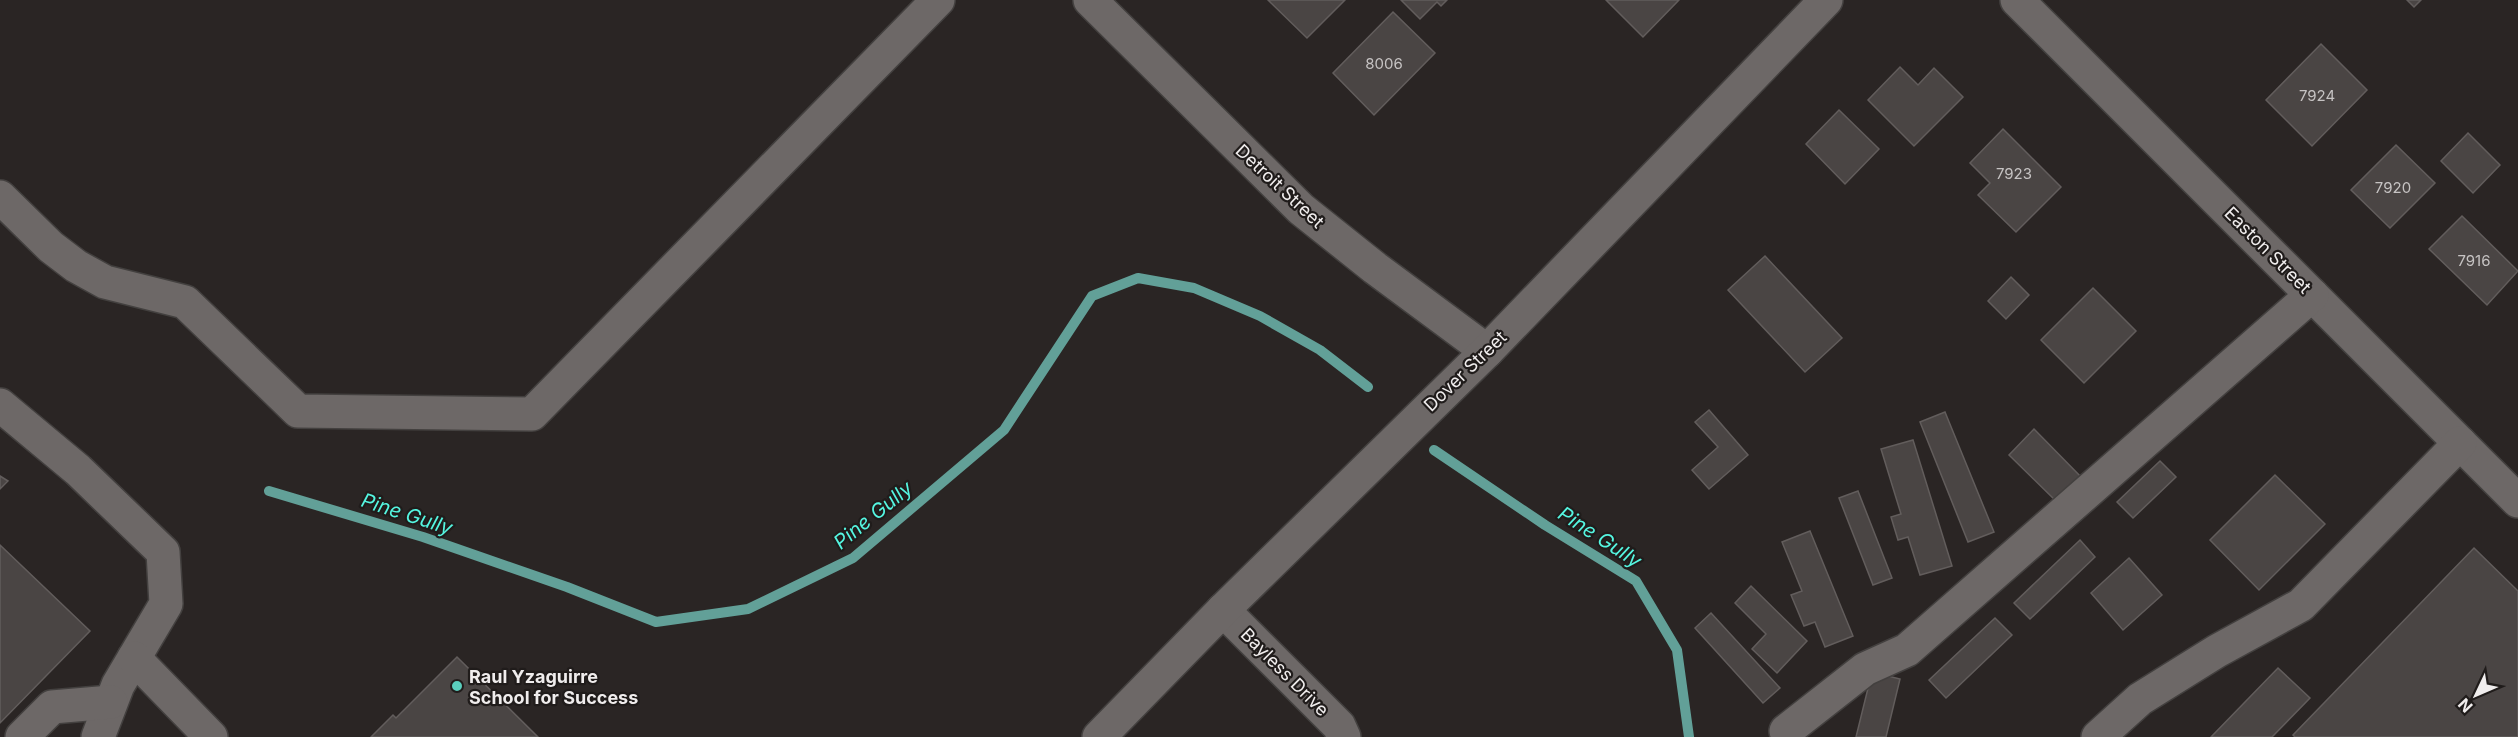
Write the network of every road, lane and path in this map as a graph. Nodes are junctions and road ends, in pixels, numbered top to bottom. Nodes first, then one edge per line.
1 (938, 0) edge
2 (1090, 0) edge
3 (1826, 0) edge
4 (2017, 0) edge
5 (0, 197) edge
6 (2312, 295) junction
7 (1488, 351) junction
8 (0, 405) edge
9 (2460, 443) junction
10 (2518, 501) edge
11 (1223, 610) junction
12 (134, 658) junction
13 (111, 702) junction
14 (1786, 730) dead end
15 (22, 737) edge
16 (98, 737) edge
17 (211, 737) edge
18 (1099, 737) edge
19 (1344, 737) edge
20 (2098, 737) edge

1 - 5 street
2 - 7 street, Detroit Street
3 - 7 street, Dover Street
4 - 6 street, Easton Street
6 - 9 street, Easton Street
6 - 14 street
7 - 11 street, Dover Street
8 - 12 street
9 - 10 street, Easton Street
9 - 20 street
11 - 18 street, Dover Street
11 - 19 street, Bayless Drive
12 - 13 street
12 - 17 street
13 - 15 street
13 - 16 street

